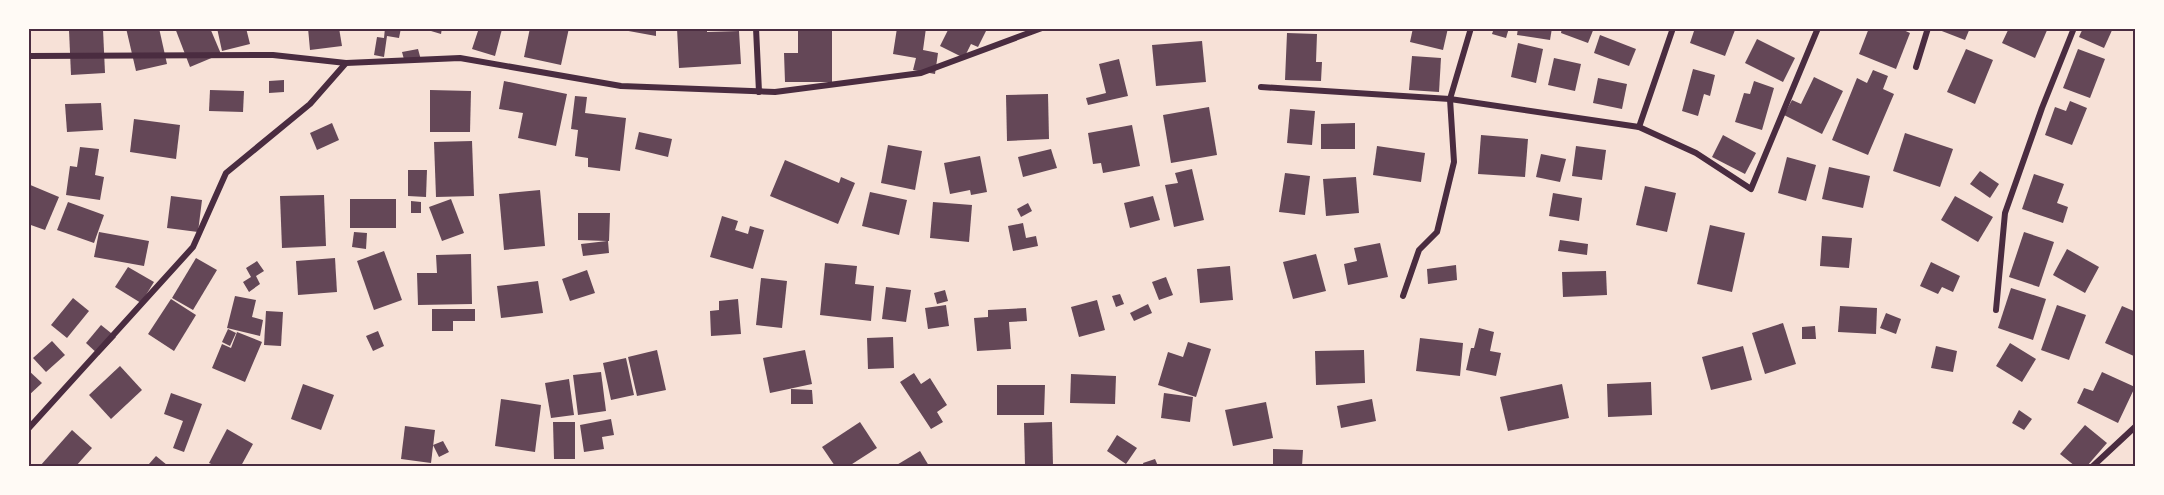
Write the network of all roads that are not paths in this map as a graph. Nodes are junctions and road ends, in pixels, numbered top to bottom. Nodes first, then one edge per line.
1 (756, 28) edge
2 (1042, 28) edge
3 (1472, 28) edge
4 (1673, 28) edge
5 (1818, 28) edge
6 (1928, 28) edge
7 (2074, 28) edge
8 (28, 56) edge
9 (346, 63) junction
10 (1916, 67) dead end
11 (1261, 87) dead end
12 (759, 92) junction
13 (1450, 99) junction
14 (1639, 127) junction
15 (1403, 296) dead end
16 (1996, 310) dead end
17 (2136, 426) edge
18 (28, 429) edge
19 (2092, 466) edge

1 - 12 street
2 - 12 street
3 - 13 street
4 - 14 street
5 - 14 street
6 - 10 street
7 - 16 street
8 - 9 street
9 - 12 street
9 - 18 street
11 - 13 street
13 - 14 street
13 - 15 street
17 - 19 street

